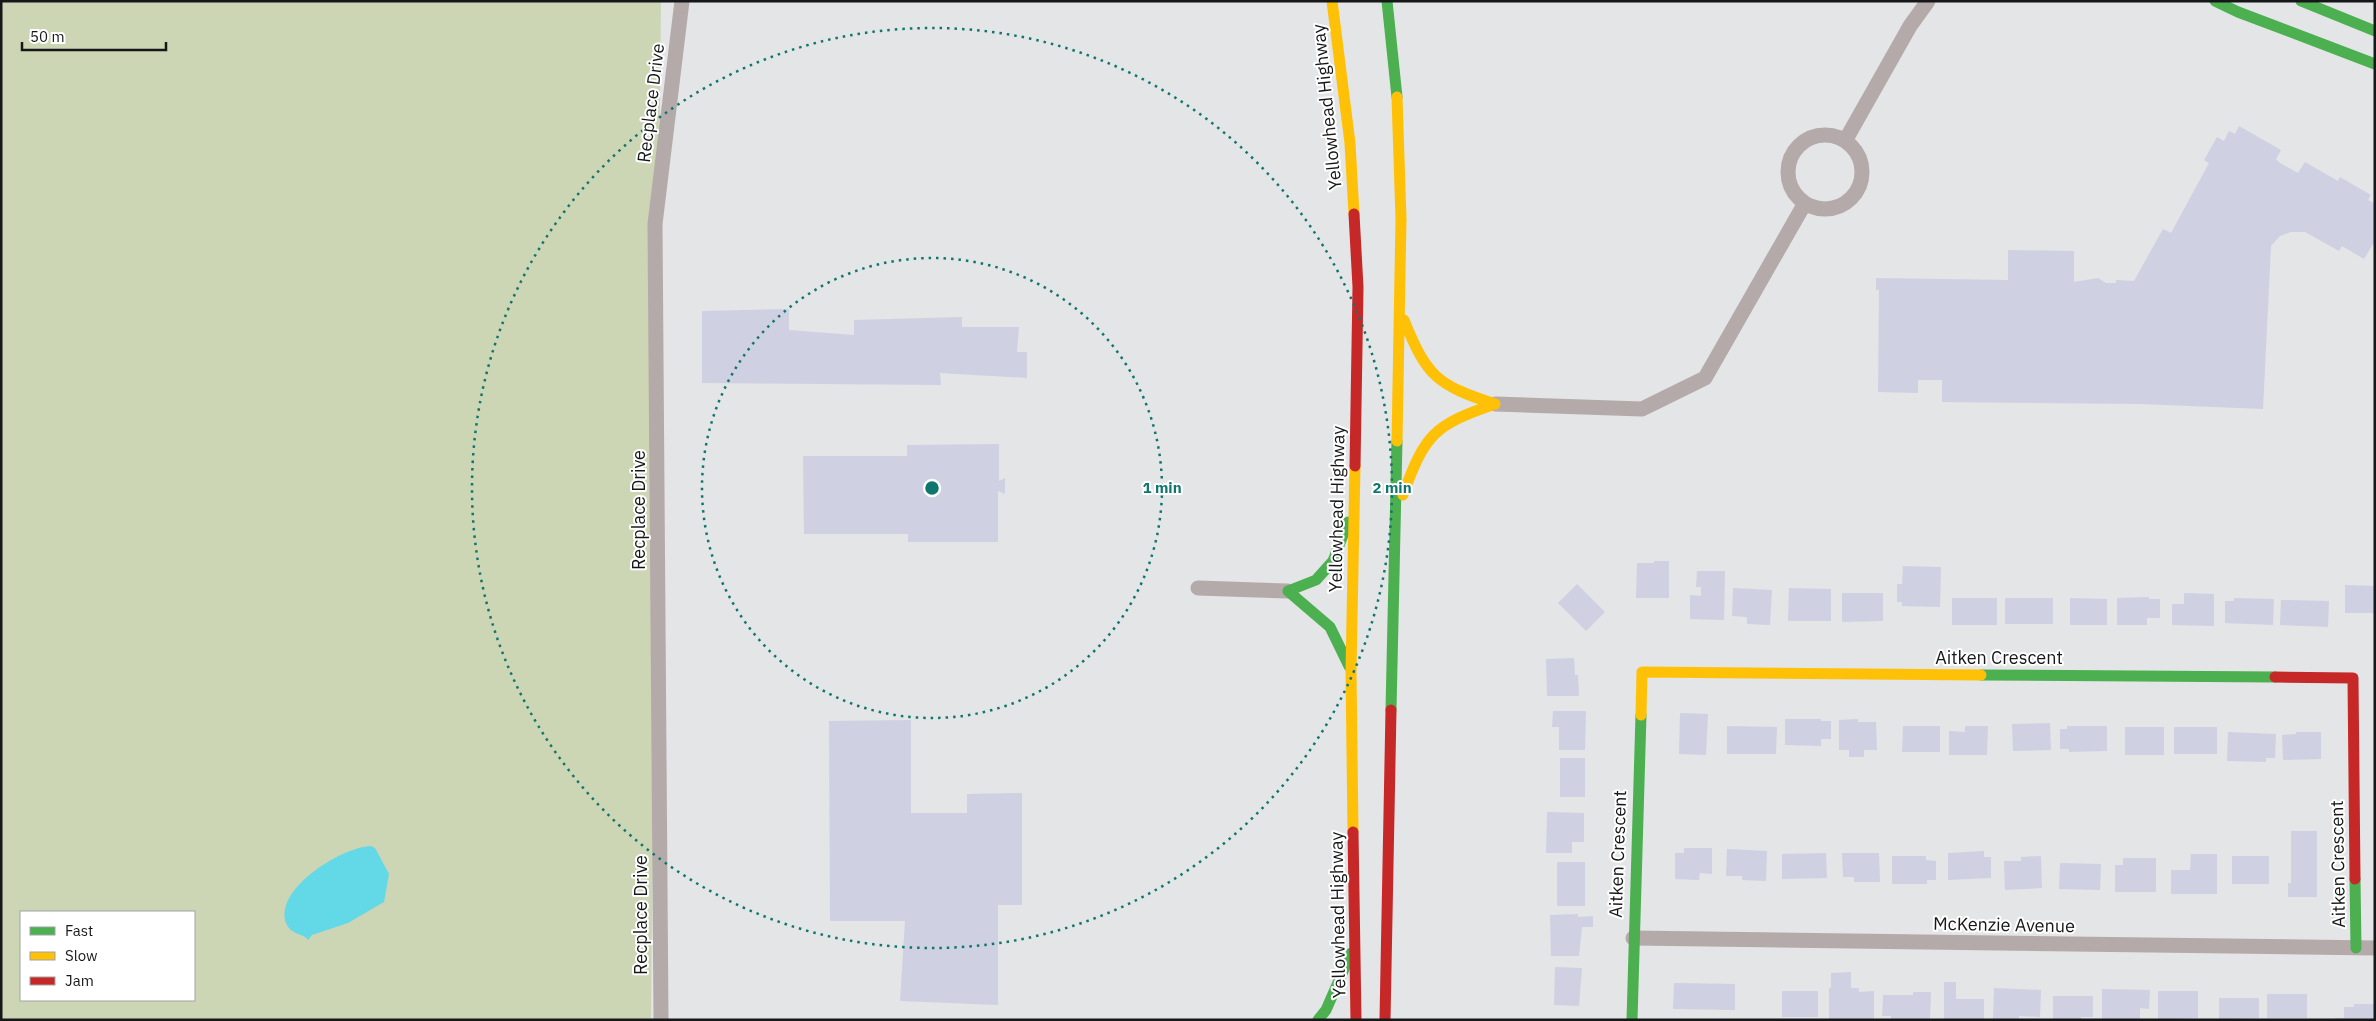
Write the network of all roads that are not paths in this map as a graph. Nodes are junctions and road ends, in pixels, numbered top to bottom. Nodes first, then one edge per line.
1 (682, 1) edge
2 (1332, 1) edge
3 (1387, 1) edge
4 (1928, 1) edge
5 (2214, 1) edge
6 (2301, 1) edge
7 (2375, 31) edge
8 (2375, 64) edge
9 (1845, 141) junction
10 (1806, 203) junction
11 (1398, 306) junction
12 (1495, 404) junction
13 (1355, 502) junction
14 (1396, 513) junction
15 (1198, 588) dead end
16 (1288, 591) junction
17 (1351, 670) junction
18 (1633, 938) junction
19 (1357, 940) junction
20 (2356, 948) junction
21 (2375, 948) edge
22 (661, 1020) edge
23 (1318, 1020) edge
24 (1356, 1020) edge
25 (1385, 1020) edge
26 (1632, 1020) edge

1 - 22 street, Recplace Drive
2 - 13 main road, Yellowhead Highway
3 - 11 main road
4 - 9 street
5 - 8 main road
6 - 7 main road
9 - 10 street
9 - 10 street
10 - 12 street
11 - 12 main road
11 - 14 main road
12 - 14 main road
13 - 16 main road
13 - 17 main road, Yellowhead Highway
14 - 25 main road
15 - 16 street
16 - 17 main road
17 - 19 main road, Yellowhead Highway
18 - 20 street, McKenzie Avenue
18 - 20 main road, Aitken Crescent
18 - 26 main road
19 - 23 main road
19 - 24 main road, Yellowhead Highway
20 - 21 street, McKenzie Avenue

